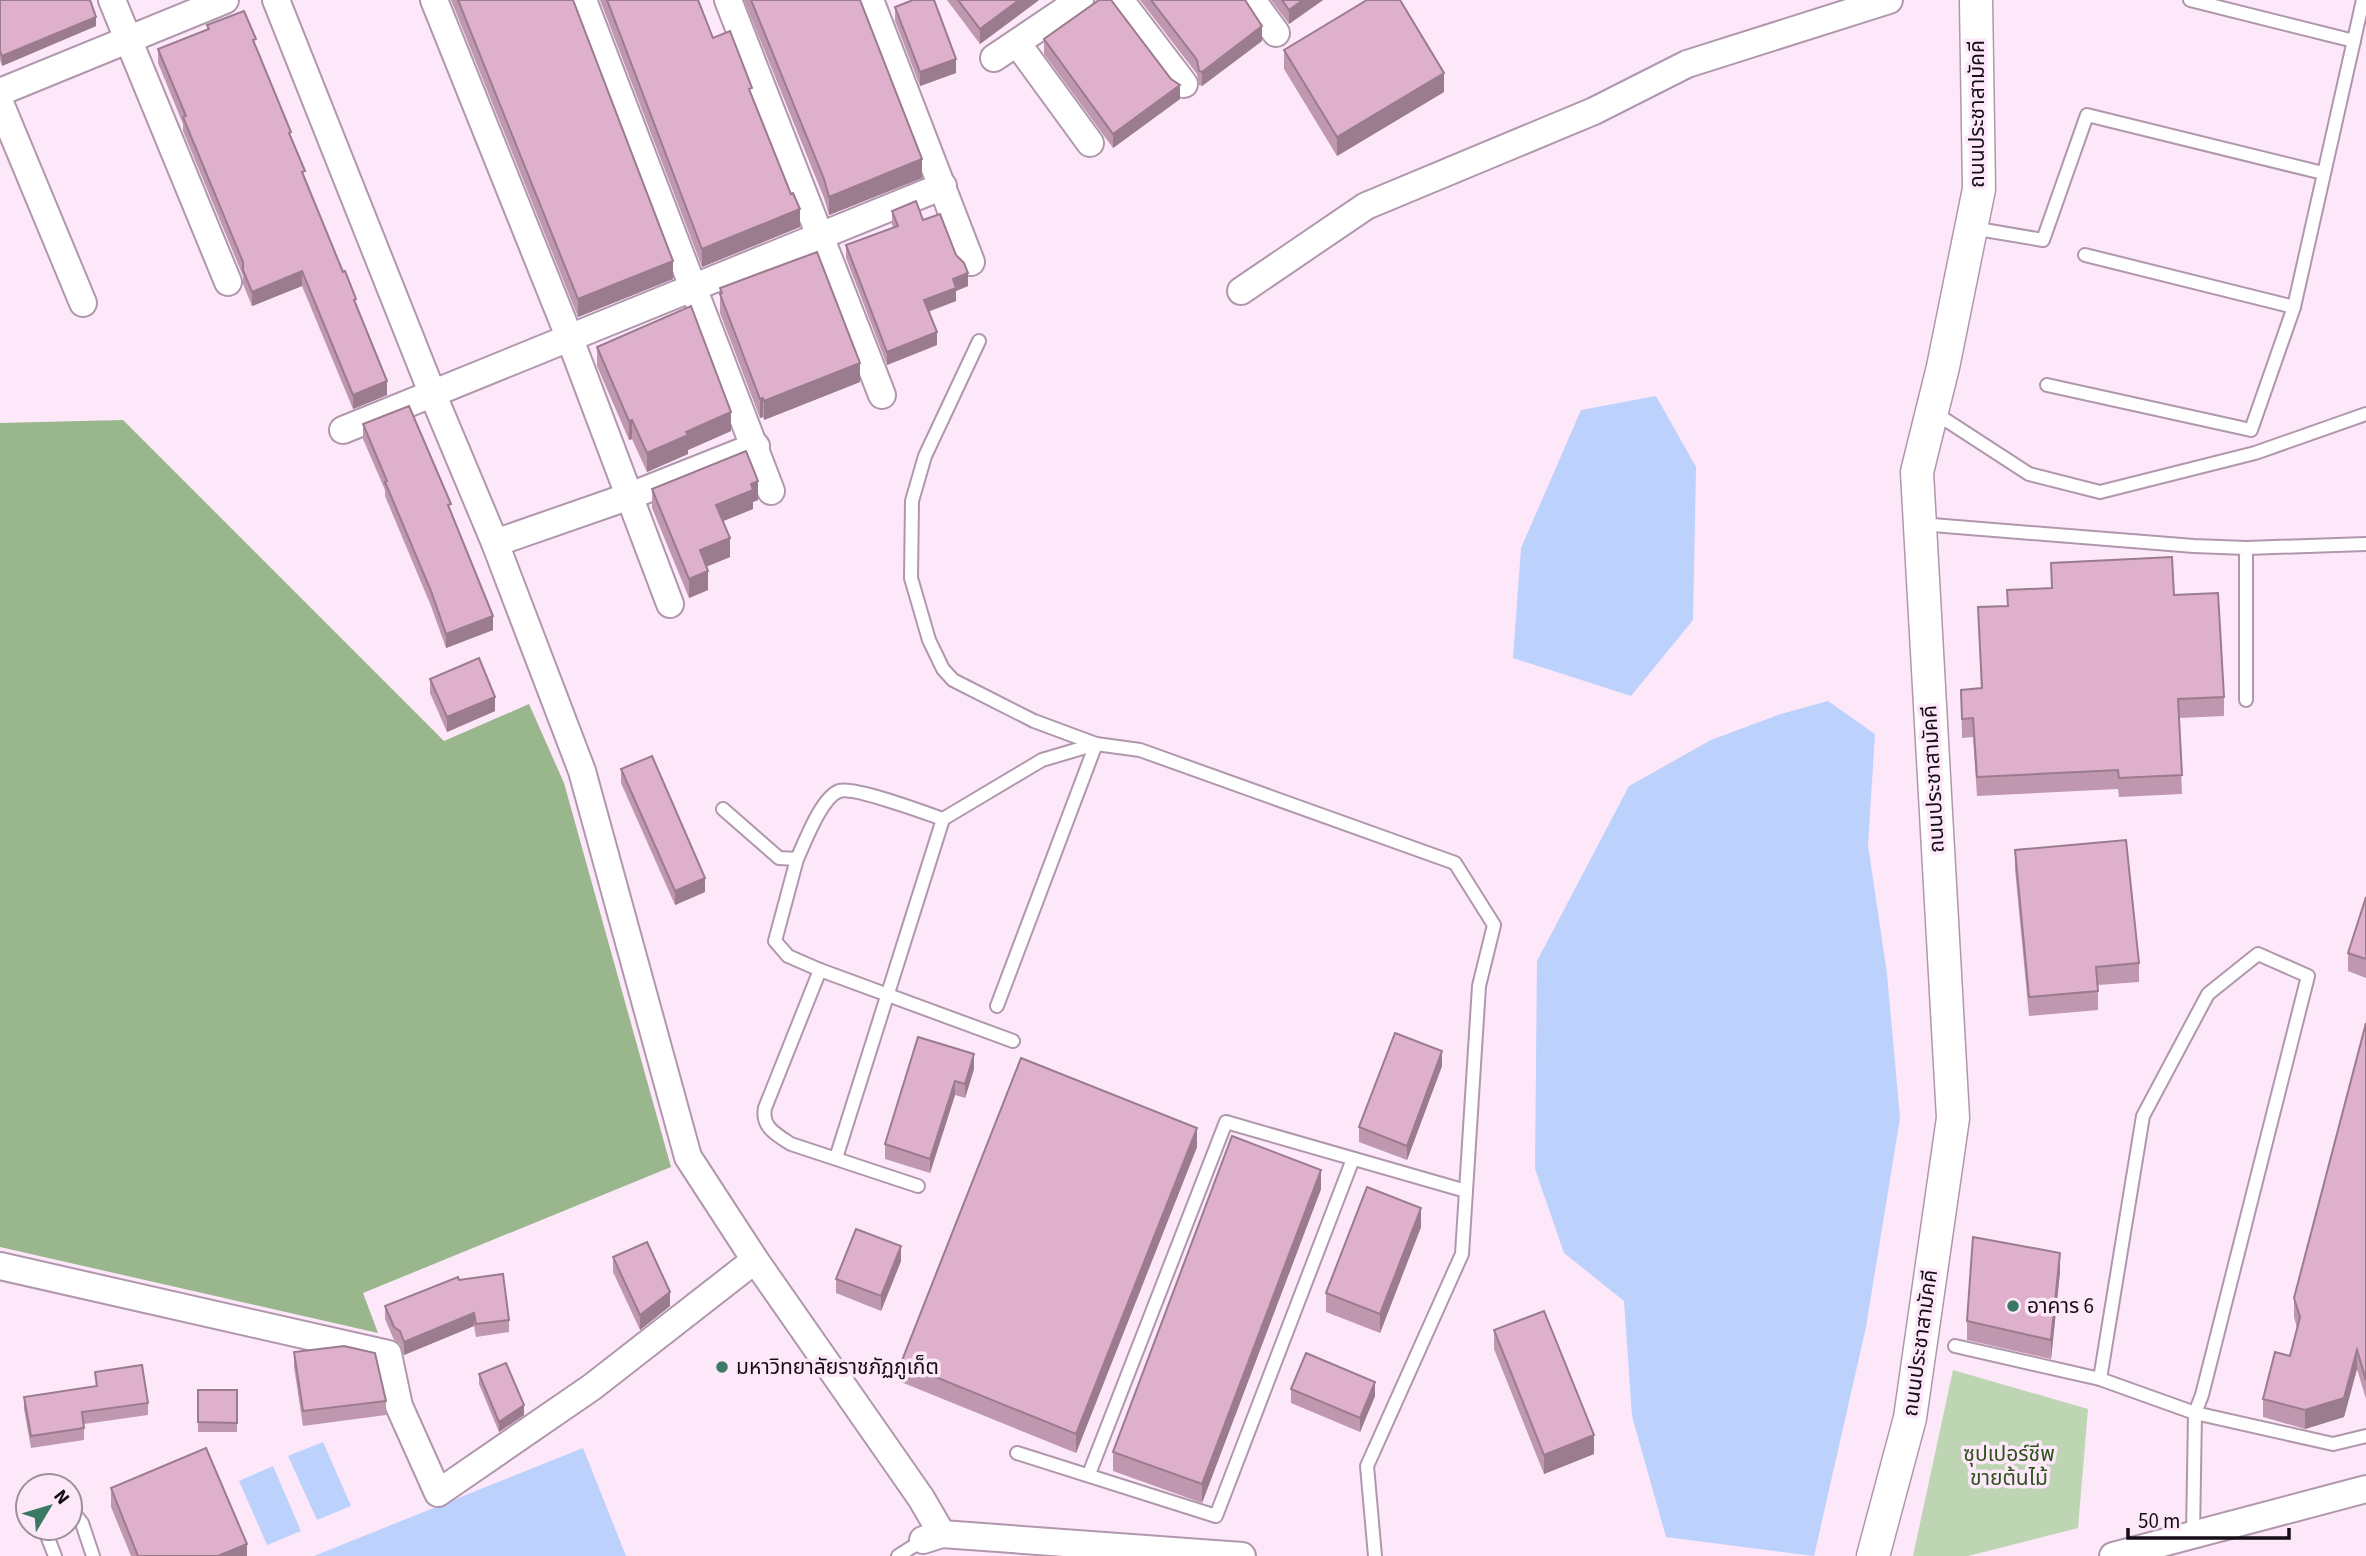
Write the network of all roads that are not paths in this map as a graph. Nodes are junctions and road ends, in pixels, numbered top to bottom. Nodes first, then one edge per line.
1 (112, 0) edge
2 (225, 0) edge
3 (276, 0) edge
4 (434, 0) edge
5 (583, 0) edge
6 (729, 0) edge
7 (870, 0) edge
8 (1080, 0) edge
9 (1121, 0) edge
10 (1252, 0) edge
11 (1889, 0) edge
12 (1976, 0) edge
13 (2190, 0) edge
14 (2362, 0) edge
15 (1276, 33) dead end
16 (128, 40) junction
17 (2354, 41) junction
18 (1017, 43) junction
19 (994, 58) dead end
20 (1184, 84) dead end
21 (0, 92) edge
22 (0, 103) edge
23 (1090, 143) dead end
24 (2323, 173) junction
25 (943, 186) junction
26 (1971, 228) junction
27 (821, 236) junction
28 (2085, 255) dead end
29 (971, 262) dead end
30 (228, 282) dead end
31 (694, 288) junction
32 (1241, 291) dead end
33 (83, 303) dead end
34 (2294, 307) junction
35 (570, 339) junction
36 (979, 341) dead end
37 (2047, 386) dead end
38 (433, 395) junction
39 (882, 395) dead end
40 (1932, 410) junction
41 (2366, 414) edge
42 (343, 430) dead end
43 (756, 446) junction
44 (771, 491) dead end
45 (630, 496) junction
46 (1919, 524) junction
47 (495, 543) junction
48 (2366, 544) edge
49 (2246, 548) junction
50 (670, 604) dead end
51 (2246, 700) dead end
52 (1096, 744) junction
53 (723, 809) dead end
54 (943, 819) junction
55 (797, 859) junction
56 (820, 970) junction
57 (887, 994) junction
58 (997, 1006) dead end
59 (1013, 1041) dead end
60 (836, 1158) junction
61 (1353, 1159) junction
62 (918, 1186) dead end
63 (1466, 1191) junction
64 (755, 1260) junction
65 (0, 1266) edge
66 (1955, 1346) dead end
67 (2100, 1378) junction
68 (2195, 1413) junction
69 (2366, 1436) edge
70 (1017, 1453) dead end
71 (1089, 1474) junction
72 (2366, 1489) edge
73 (84, 1529) edge
74 (2193, 1535) junction
75 (933, 1537) junction
76 (93, 1556) edge
77 (898, 1556) edge
78 (1242, 1556) edge
79 (1375, 1556) edge
80 (1873, 1556) edge
81 (2112, 1556) edge

1 - 16 street
2 - 16 street
3 - 38 street
4 - 35 street
5 - 31 street
6 - 27 street
7 - 25 street
8 - 18 street
9 - 20 street
10 - 15 street
11 - 32 street
12 - 26 street, ถนนประชาสามัคคี
13 - 17 lane
14 - 17 lane
16 - 21 street
16 - 30 street
17 - 24 lane
18 - 19 street
18 - 23 street
22 - 33 street
24 - 26 lane
24 - 34 lane
25 - 27 street
25 - 29 street
26 - 40 street, ถนนประชาสามัคคี
27 - 31 street
27 - 39 street
28 - 34 lane
31 - 35 street
31 - 43 street
34 - 37 lane
35 - 38 street
35 - 45 street
36 - 52 lane
38 - 42 street
38 - 47 street
40 - 41 lane
40 - 46 street, ถนนประชาสามัคคี
43 - 44 street
43 - 45 street
45 - 47 street
45 - 50 street
46 - 49 lane
46 - 80 street, ถนนประชาสามัคคี
47 - 64 street
48 - 49 lane
49 - 51 lane
52 - 54 lane
52 - 58 lane
52 - 63 lane
53 - 55 lane
54 - 55 lane
54 - 57 lane
55 - 56 lane
56 - 57 lane
56 - 60 lane
57 - 59 lane
57 - 60 lane
60 - 62 lane
61 - 63 lane
61 - 71 lane
61 - 71 lane
63 - 79 lane
64 - 65 street
64 - 75 street
66 - 67 lane
67 - 68 lane
67 - 68 lane
68 - 69 lane
68 - 74 lane
70 - 71 lane
72 - 74 street
73 - 76 lane
74 - 81 street
75 - 77 lane
75 - 78 street

